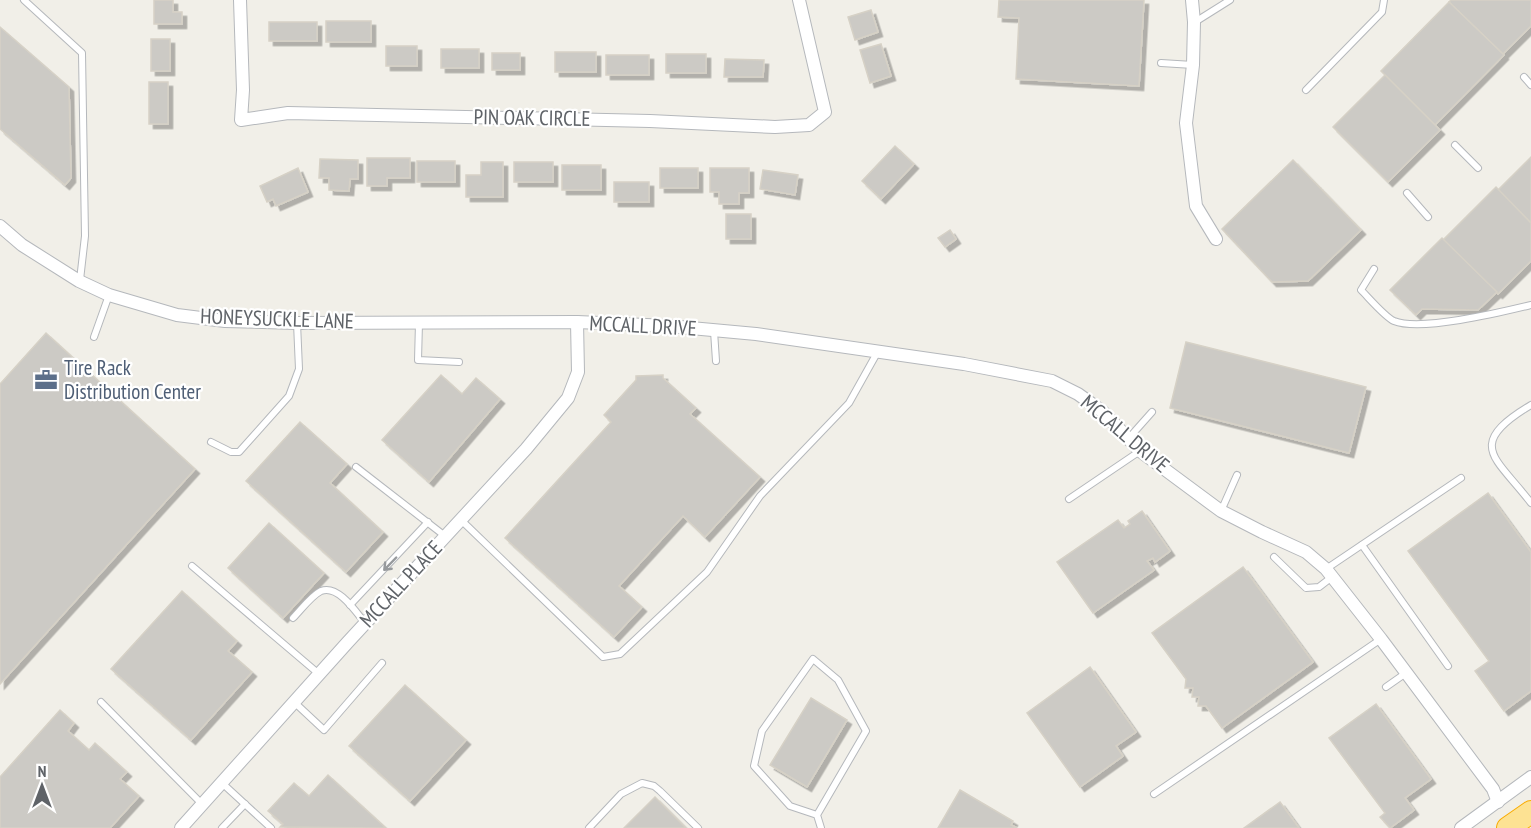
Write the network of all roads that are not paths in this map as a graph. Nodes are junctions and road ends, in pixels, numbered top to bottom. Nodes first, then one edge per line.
1 (24, 0) edge
2 (240, 0) edge
3 (799, 0) edge
4 (1192, 0) edge
5 (1230, 0) edge
6 (1384, 0) edge
7 (1194, 22) junction
8 (1161, 63) dead end
9 (1193, 65) junction
10 (1524, 77) dead end
11 (1531, 84) edge
12 (1305, 90) dead end
13 (1455, 145) dead end
14 (1478, 168) dead end
15 (1407, 193) dead end
16 (1428, 217) dead end
17 (0, 226) edge
18 (1216, 239) dead end
19 (1374, 269) dead end
20 (80, 281) junction
21 (109, 295) junction
22 (1531, 305) edge
23 (419, 322) junction
24 (578, 322) junction
25 (297, 323) junction
26 (714, 330) junction
27 (94, 338) dead end
28 (877, 353) junction
29 (716, 361) dead end
30 (459, 362) dead end
31 (1531, 405) edge
32 (1152, 412) dead end
33 (1128, 438) junction
34 (211, 442) dead end
35 (1140, 451) junction
36 (356, 467) dead end
37 (1237, 475) dead end
38 (1461, 478) dead end
39 (1069, 500) dead end
40 (1531, 503) edge
41 (1221, 511) junction
42 (461, 520) junction
43 (428, 522) junction
44 (446, 536) junction
45 (1362, 545) junction
46 (1274, 557) dead end
47 (192, 566) dead end
48 (1329, 573) junction
49 (350, 605) junction
50 (293, 618) dead end
51 (365, 623) junction
52 (1381, 639) junction
53 (382, 663) dead end
54 (1448, 666) dead end
55 (319, 674) junction
56 (1406, 674) junction
57 (1386, 687) dead end
58 (101, 702) dead end
59 (294, 702) junction
60 (1531, 777) edge
61 (221, 783) junction
62 (1154, 794) dead end
63 (1498, 802) junction
64 (202, 804) junction
65 (245, 804) junction
66 (1531, 812) edge
67 (817, 815) junction
68 (181, 828) edge
69 (222, 828) edge
70 (271, 828) edge
71 (589, 828) edge
72 (698, 828) edge
73 (821, 828) edge
74 (1461, 828) edge
75 (1508, 828) edge

1 - 20 lane
2 - 3 street, PIN OAK CIRCLE
4 - 7 street
5 - 7 lane
6 - 12 lane
7 - 9 street
8 - 9 lane
9 - 18 street
10 - 11 lane
13 - 14 lane
15 - 16 lane
17 - 20 street, HONEYSUCKLE LANE
19 - 22 lane
20 - 21 street, HONEYSUCKLE LANE
21 - 25 street, HONEYSUCKLE LANE
21 - 27 lane
23 - 24 street, HONEYSUCKLE LANE
23 - 25 street, HONEYSUCKLE LANE
23 - 30 lane
24 - 26 street, MCCALL DRIVE
24 - 42 street, MCCALL PLACE
25 - 34 lane
26 - 28 street, MCCALL DRIVE
26 - 29 lane
28 - 33 street, MCCALL DRIVE
28 - 42 lane
31 - 40 lane
32 - 33 lane
33 - 35 street, MCCALL DRIVE
35 - 39 lane
35 - 41 street, MCCALL DRIVE
36 - 43 lane
37 - 41 lane
38 - 45 lane
41 - 48 street, MCCALL DRIVE
42 - 44 street, MCCALL PLACE
43 - 44 lane
43 -> 49 lane
44 - 51 street, MCCALL PLACE
45 - 48 lane
45 - 54 lane
46 - 48 lane
47 - 55 lane
48 - 52 street, MCCALL DRIVE
49 - 50 lane
49 - 51 lane
51 - 55 street, MCCALL PLACE
52 - 56 street, MCCALL DRIVE
52 - 62 lane
53 - 59 lane
55 - 59 street, MCCALL PLACE
56 - 57 lane
56 - 63 street, MCCALL DRIVE
58 - 64 lane
59 - 61 street, MCCALL PLACE
60 - 63 street
61 - 64 street, MCCALL PLACE
61 - 65 lane
63 - 74 street
64 - 68 street, MCCALL PLACE
65 - 69 lane
65 - 70 lane
66 - 75 highway
67 - 67 lane
67 - 73 lane
71 - 72 lane

